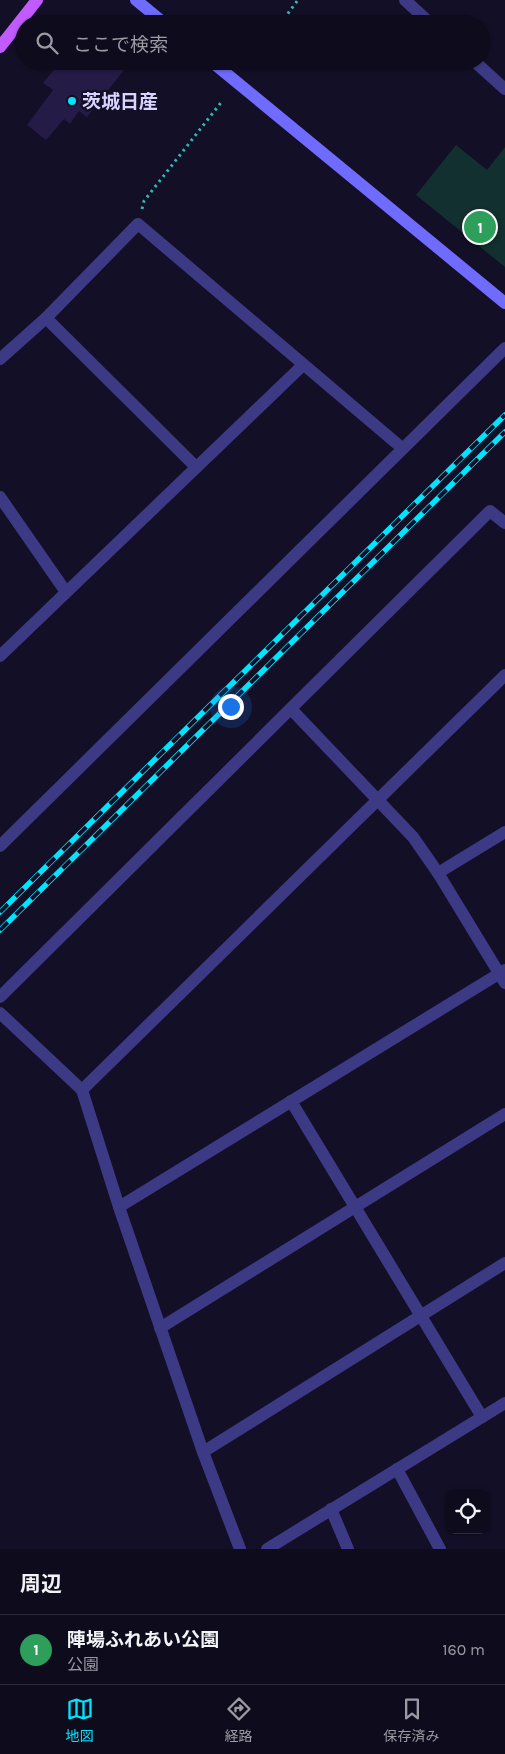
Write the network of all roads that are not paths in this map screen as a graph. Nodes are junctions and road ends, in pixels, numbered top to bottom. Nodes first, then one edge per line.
1 (37, 0) edge
2 (136, 0) edge
3 (405, 0) edge
4 (25, 15) edge
5 (154, 15) edge
6 (421, 15) edge
7 (15, 28) edge
8 (0, 47) edge
9 (222, 70) edge
10 (484, 70) edge
11 (505, 89) edge
12 (505, 303) edge
13 (46, 318) junction
14 (505, 348) edge
15 (0, 359) edge
16 (303, 365) junction
17 (402, 448) junction
18 (196, 467) junction
19 (0, 496) edge
20 (505, 523) edge
21 (66, 592) junction
22 (0, 656) edge
23 (505, 675) edge
24 (291, 709) junction
25 (379, 800) junction
26 (505, 832) edge
27 (0, 846) edge
28 (438, 873) junction
29 (503, 975) edge
30 (0, 997) edge
31 (0, 1014) edge
32 (82, 1090) junction
33 (291, 1101) junction
34 (505, 1114) edge
35 (119, 1207) junction
36 (355, 1207) junction
37 (505, 1263) edge
38 (421, 1315) junction
39 (160, 1328) junction
40 (505, 1403) edge
41 (482, 1417) junction
42 (203, 1452) junction
43 (397, 1469) junction
44 (331, 1510) junction
45 (240, 1549) edge
46 (267, 1549) edge
47 (348, 1549) edge
48 (440, 1549) edge

1 - 4 main road
2 - 5 street
3 - 6 street
7 - 8 main road
9 - 12 street
10 - 11 street
13 - 15 street
13 - 16 street
13 - 18 street
14 - 17 street
16 - 17 street
16 - 18 street
17 - 27 street
18 - 21 street
19 - 21 street
20 - 24 street
21 - 22 street
23 - 25 street
24 - 25 street
24 - 30 street
25 - 28 street
25 - 32 street
26 - 28 street
28 - 29 street
29 - 33 street
31 - 32 street
32 - 35 street
33 - 35 street
33 - 36 street
34 - 36 street
35 - 39 street
36 - 38 street
36 - 39 street
37 - 38 street
38 - 41 street
38 - 42 street
39 - 42 street
40 - 41 street
41 - 43 street
42 - 45 street
43 - 44 street
43 - 48 street
44 - 46 street
44 - 47 street

